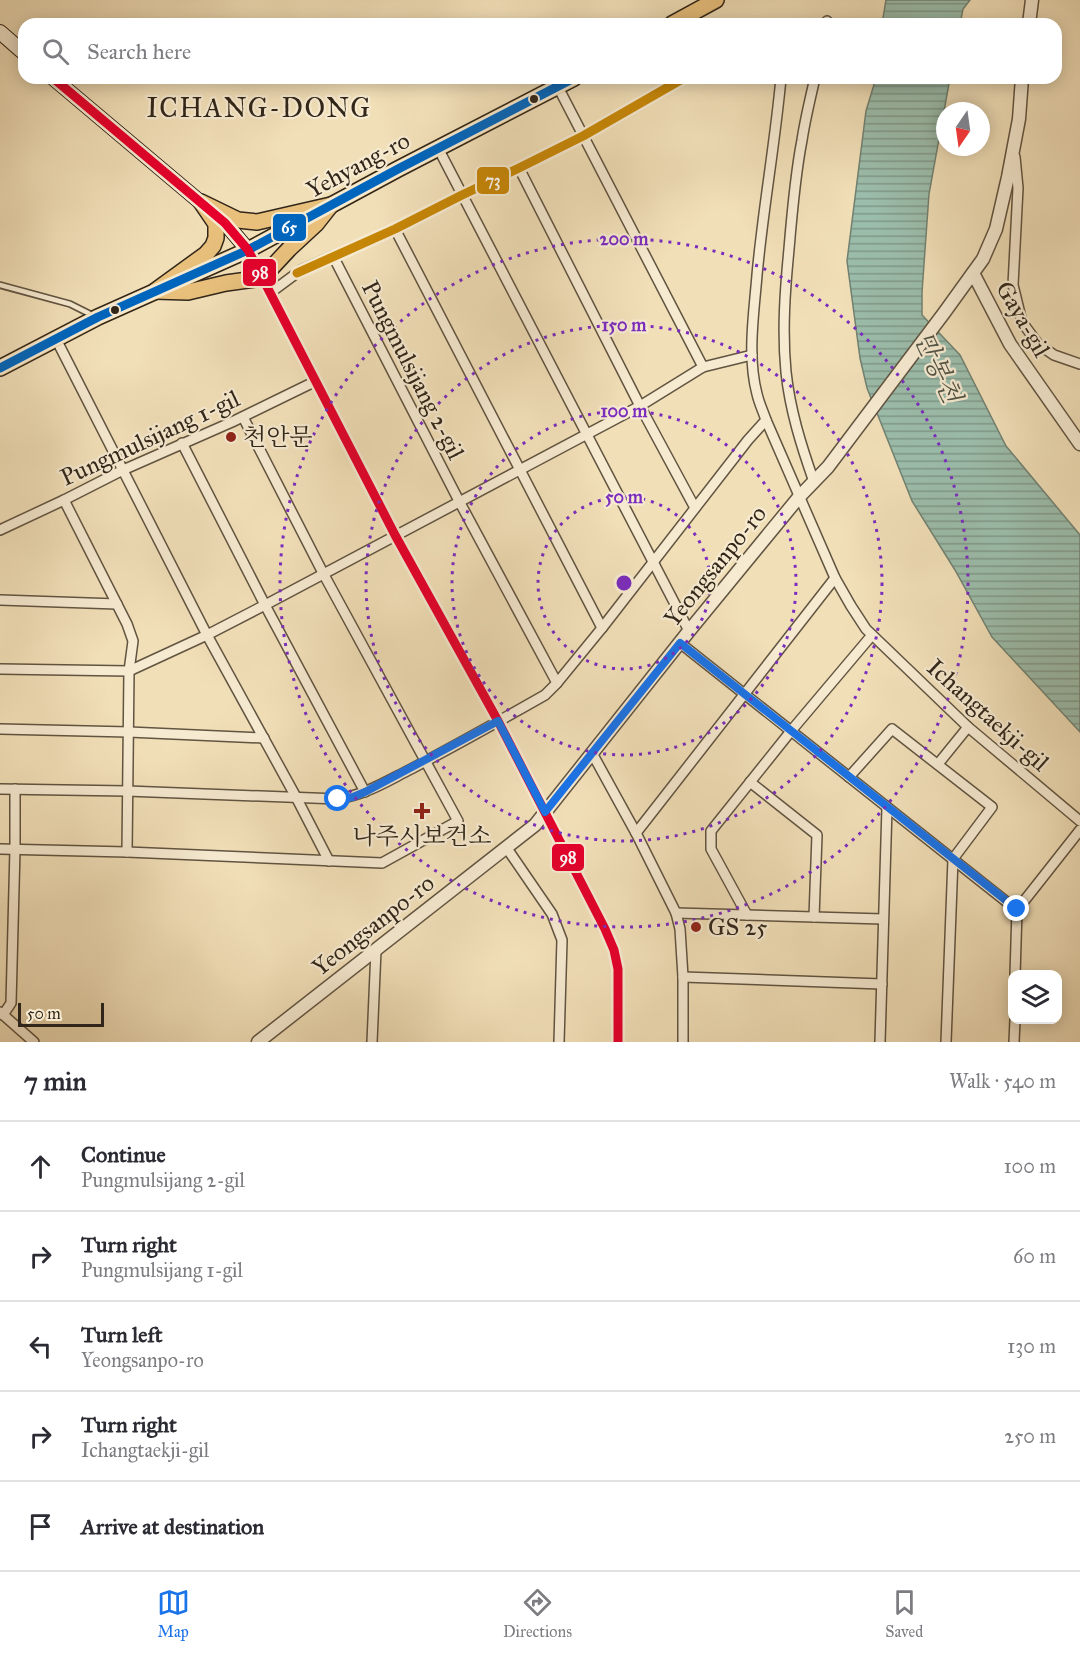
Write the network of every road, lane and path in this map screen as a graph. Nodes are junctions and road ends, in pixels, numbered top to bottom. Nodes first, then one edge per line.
1 (716, 0) edge
2 (1032, 0) edge
3 (683, 18) edge
4 (1030, 18) edge
5 (0, 32) edge
6 (18, 48) edge
7 (59, 84) edge
8 (563, 84) edge
9 (674, 84) edge
10 (780, 84) edge
11 (814, 84) edge
12 (1022, 84) edge
13 (558, 87) junction
14 (583, 136) junction
15 (438, 148) junction
16 (1014, 148) junction
17 (519, 168) junction
18 (462, 195) junction
19 (201, 202) junction
20 (331, 205) junction
21 (395, 229) junction
22 (248, 249) junction
23 (333, 256) junction
24 (973, 273) junction
25 (262, 278) junction
26 (0, 285) edge
27 (155, 291) junction
28 (270, 293) junction
29 (98, 317) junction
30 (56, 339) junction
31 (753, 356) junction
32 (1080, 364) edge
33 (703, 367) junction
34 (0, 368) edge
35 (316, 381) junction
36 (640, 406) junction
37 (243, 417) junction
38 (766, 420) junction
39 (586, 434) junction
40 (182, 443) junction
41 (1080, 444) edge
42 (520, 469) junction
43 (123, 470) junction
44 (814, 482) junction
45 (799, 497) junction
46 (64, 500) junction
47 (459, 501) junction
48 (695, 508) junction
49 (0, 530) edge
50 (395, 535) junction
51 (653, 562) junction
52 (323, 573) junction
53 (835, 578) junction
54 (0, 600) edge
55 (117, 604) junction
56 (265, 604) junction
57 (602, 628) junction
58 (689, 631) junction
59 (207, 635) junction
60 (872, 635) junction
61 (680, 643) junction
62 (0, 669) edge
63 (129, 671) junction
64 (557, 683) junction
65 (745, 694) junction
66 (498, 721) junction
67 (968, 727) junction
68 (0, 729) edge
69 (791, 731) junction
70 (129, 732) junction
71 (264, 738) junction
72 (592, 753) junction
73 (425, 761) junction
74 (938, 764) junction
75 (849, 777) junction
76 (750, 782) junction
77 (0, 789) edge
78 (15, 789) junction
79 (127, 790) junction
80 (365, 792) junction
81 (296, 797) junction
82 (887, 807) junction
83 (545, 812) junction
84 (1080, 821) edge
85 (1080, 830) edge
86 (636, 833) junction
87 (506, 847) junction
88 (0, 849) edge
89 (15, 849) junction
90 (127, 852) junction
91 (953, 859) junction
92 (329, 861) junction
93 (1017, 909) junction
94 (676, 913) junction
95 (747, 915) junction
96 (814, 917) junction
97 (883, 919) junction
98 (376, 950) junction
99 (1016, 970) edge
100 (683, 977) junction
101 (882, 984) junction
102 (2, 1014) edge
103 (1015, 1024) edge
104 (34, 1042) edge
105 (258, 1042) edge
106 (372, 1042) edge
107 (560, 1042) edge
108 (618, 1042) edge
109 (683, 1042) edge
110 (880, 1042) edge
111 (946, 1042) edge
112 (1014, 1042) edge

1 - 3 main road
2 - 4 street
5 - 6 main road
7 - 19 main road
8 - 13 main road, Yehyang-ro
9 - 14 street
10 - 31 street
11 - 44 street
12 - 16 street, Yeongsanpo-ro
13 - 14 street
13 - 15 main road, Yehyang-ro
14 - 17 street
14 - 33 street
15 - 18 street
15 - 20 main road, Yehyang-ro
16 - 24 street, Yeongsanpo-ro
16 - 32 street
17 - 18 street
17 - 36 street
18 - 21 street
18 - 39 street
19 - 20 main road
19 - 22 main road
19 - 27 main road
20 - 22 main road, Yehyang-ro
20 - 25 main road
21 - 23 street
21 - 42 street, Pungmulsijang 2-gil
22 - 25 street
22 - 27 main road, Yehyang-ro
23 - 28 street
23 - 47 street, Pungmulsijang 2-gil
24 - 41 street, Gaya-gil
24 - 44 street, Yeongsanpo-ro
25 - 27 main road
25 - 28 street
26 - 29 lane
27 - 29 main road, Yehyang-ro
28 - 35 street
29 - 30 main road, Yehyang-ro
30 - 34 main road, Yehyang-ro
30 - 43 street
31 - 33 street
31 - 38 street
33 - 36 street
35 - 37 street, Pungmulsijang 1-gil
35 - 50 street
36 - 39 street
36 - 48 street
37 - 40 street, Pungmulsijang 1-gil
37 - 52 street
38 - 45 street
38 - 48 street
39 - 42 street
39 - 51 street
40 - 43 street, Pungmulsijang 1-gil
40 - 56 street
42 - 47 street
42 - 57 street, Pungmulsijang 2-gil
43 - 46 street, Pungmulsijang 1-gil
43 - 59 street
44 - 45 street, Yeongsanpo-ro
45 - 53 street, Ichangtaekji-gil
45 - 58 street, Yeongsanpo-ro
46 - 49 street, Pungmulsijang 1-gil
46 - 55 street
47 - 50 street
47 - 64 street, Pungmulsijang 2-gil
48 - 51 street
50 - 52 street
50 - 66 street
51 - 57 street
51 - 58 street
52 - 56 street
52 - 73 street
53 - 60 street, Ichangtaekji-gil
53 - 65 street
54 - 55 street
55 - 63 street
56 - 59 street
56 - 80 street
57 - 64 street
58 - 61 street, Yeongsanpo-ro
59 - 63 street
59 - 71 street
60 - 67 street, Ichangtaekji-gil
60 - 69 street
61 - 65 street
61 - 72 street, Yeongsanpo-ro
62 - 63 street
63 - 70 street
64 - 66 street
65 - 69 street
65 - 86 street
66 - 73 street
66 - 83 street
67 - 74 street
67 - 84 street, Ichangtaekji-gil
68 - 70 street
69 - 75 street
69 - 76 street
70 - 71 street
70 - 79 street
71 - 81 street
72 - 83 street, Yeongsanpo-ro
72 - 86 street
73 - 80 street
73 - 92 street
74 - 75 street
74 - 91 street
75 - 82 street
76 - 95 street
76 - 96 street
77 - 78 street
78 - 79 street
78 - 89 street
79 - 81 street
79 - 90 street
80 - 81 street
81 - 92 street
82 - 91 street
82 - 97 street
83 - 87 street, Yeongsanpo-ro
83 - 108 street
85 - 93 street
86 - 94 street
87 - 98 street, Yeongsanpo-ro
87 - 107 street
88 - 89 street
89 - 90 street
89 - 102 street
90 - 92 street
91 - 93 street
91 - 111 street
93 - 99 street
94 - 95 street
94 - 100 street
95 - 96 street
96 - 97 street
97 - 101 street
98 - 105 street, Yeongsanpo-ro
98 - 106 street
100 - 101 street
100 - 109 street
101 - 110 street
102 - 104 street
103 - 112 street

